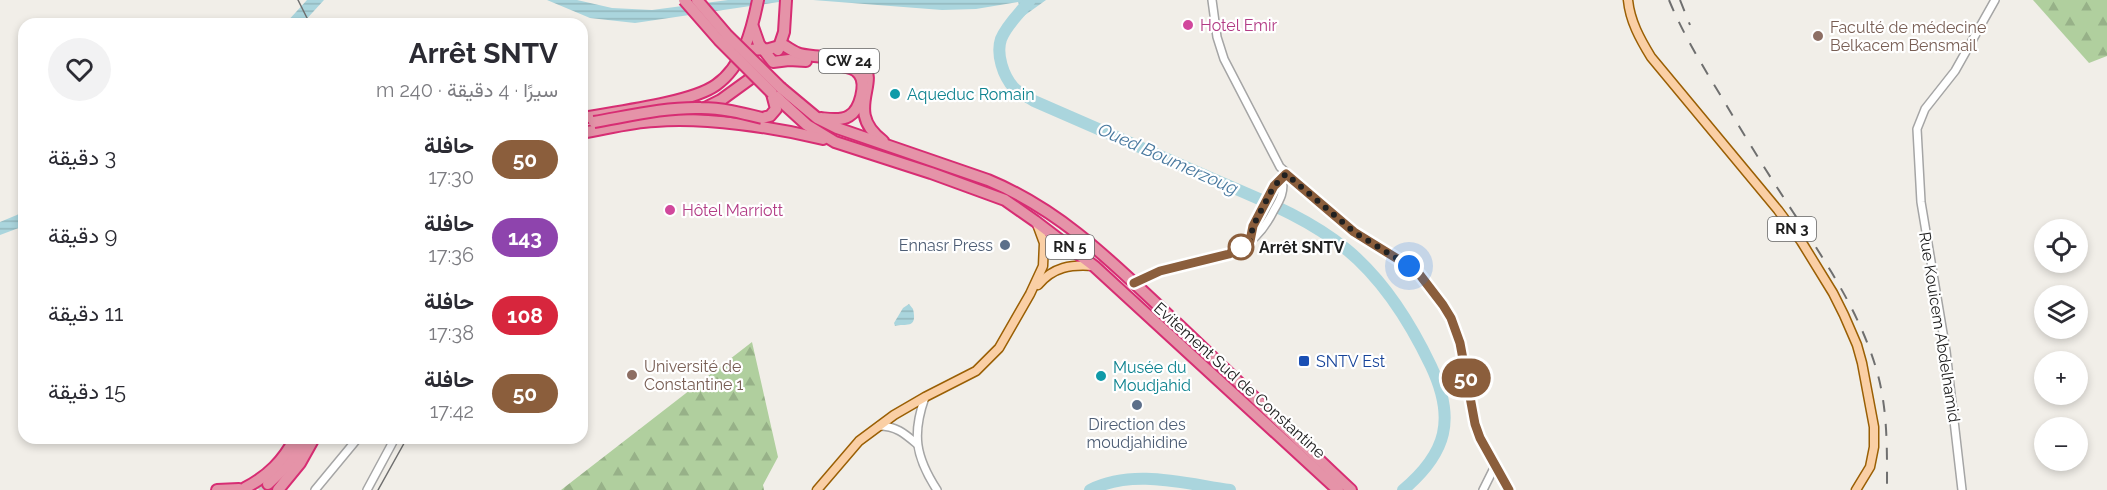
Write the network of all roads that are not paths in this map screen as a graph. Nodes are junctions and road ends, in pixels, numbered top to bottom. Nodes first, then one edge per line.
1 (684, 0) edge
2 (697, 0) edge
3 (758, 0) edge
4 (786, 0) edge
5 (1212, 0) edge
6 (1628, 0) edge
7 (1995, 0) edge
8 (753, 27) junction
9 (779, 45) junction
10 (762, 49) junction
11 (744, 50) junction
12 (771, 60) junction
13 (734, 66) junction
14 (750, 80) junction
15 (777, 91) junction
16 (588, 117) edge
17 (817, 118) junction
18 (686, 120) junction
19 (588, 122) edge
20 (588, 132) edge
21 (835, 142) junction
22 (891, 147) junction
23 (1284, 177) junction
24 (1035, 221) junction
25 (1250, 241) junction
26 (1094, 266) junction
27 (1134, 283) junction
28 (1030, 294) junction
29 (925, 396) junction
30 (879, 426) junction
31 (291, 444) edge
32 (302, 444) edge
33 (311, 444) edge
34 (353, 444) edge
35 (392, 444) edge
36 (917, 444) junction
37 (300, 463) junction
38 (1495, 466) junction
39 (1324, 471) junction
40 (273, 487) edge
41 (244, 489) edge
42 (217, 490) edge
43 (287, 490) edge
44 (315, 490) edge
45 (367, 490) edge
46 (817, 490) edge
47 (937, 490) edge
48 (1338, 490) edge
49 (1351, 490) edge
50 (1483, 490) edge
51 (1509, 490) edge
52 (1856, 490) edge
53 (1962, 490) edge

1 - 15 highway, RN 5, bridge
2 - 15 highway, RN 5, bridge
3 - 8 highway
4 - 9 highway
5 - 23 street
6 - 52 main road, RN 3
7 - 53 street, Rue Kouicem Abdelhamid
8 - 10 highway
8 - 11 highway
9 - 10 highway
9 - 12 highway
9 - 22 highway, CW 24
10 - 11 highway
10 - 12 highway
11 - 13 highway
12 - 14 highway
12 - 17 highway, CW 24
13 - 14 highway
13 - 16 highway
14 - 18 highway
15 - 17 highway, Evitement Sud de Constantine / RN 5
15 - 19 highway, bridge
15 - 21 highway, Evitement Sud de Constantine / RN 5
17 - 22 highway, Evitement Sud de Constantine / RN 5
18 - 20 highway
18 - 21 highway
21 - 24 highway, Evitement Sud de Constantine / RN 5
22 - 27 highway, Evitement Sud de Constantine / RN 5
23 - 25 street
23 - 25 street
23 - 38 street
24 - 26 highway, Evitement Sud de Constantine / RN 5
24 - 28 main road
25 - 27 street
26 - 28 main road
26 - 39 highway, Evitement Sud de Constantine / RN 5
27 - 39 highway, Evitement Sud de Constantine / RN 5
28 - 29 main road
29 - 30 main road
29 - 36 street
30 - 36 street
30 - 46 main road
31 - 41 highway
32 - 40 highway
33 - 37 highway
34 - 44 street
35 - 45 street
36 - 47 street
37 - 40 highway
37 - 43 highway
38 - 50 street
38 - 51 street
39 - 48 highway, RN 5
39 - 49 highway, RN 5
41 - 42 highway

